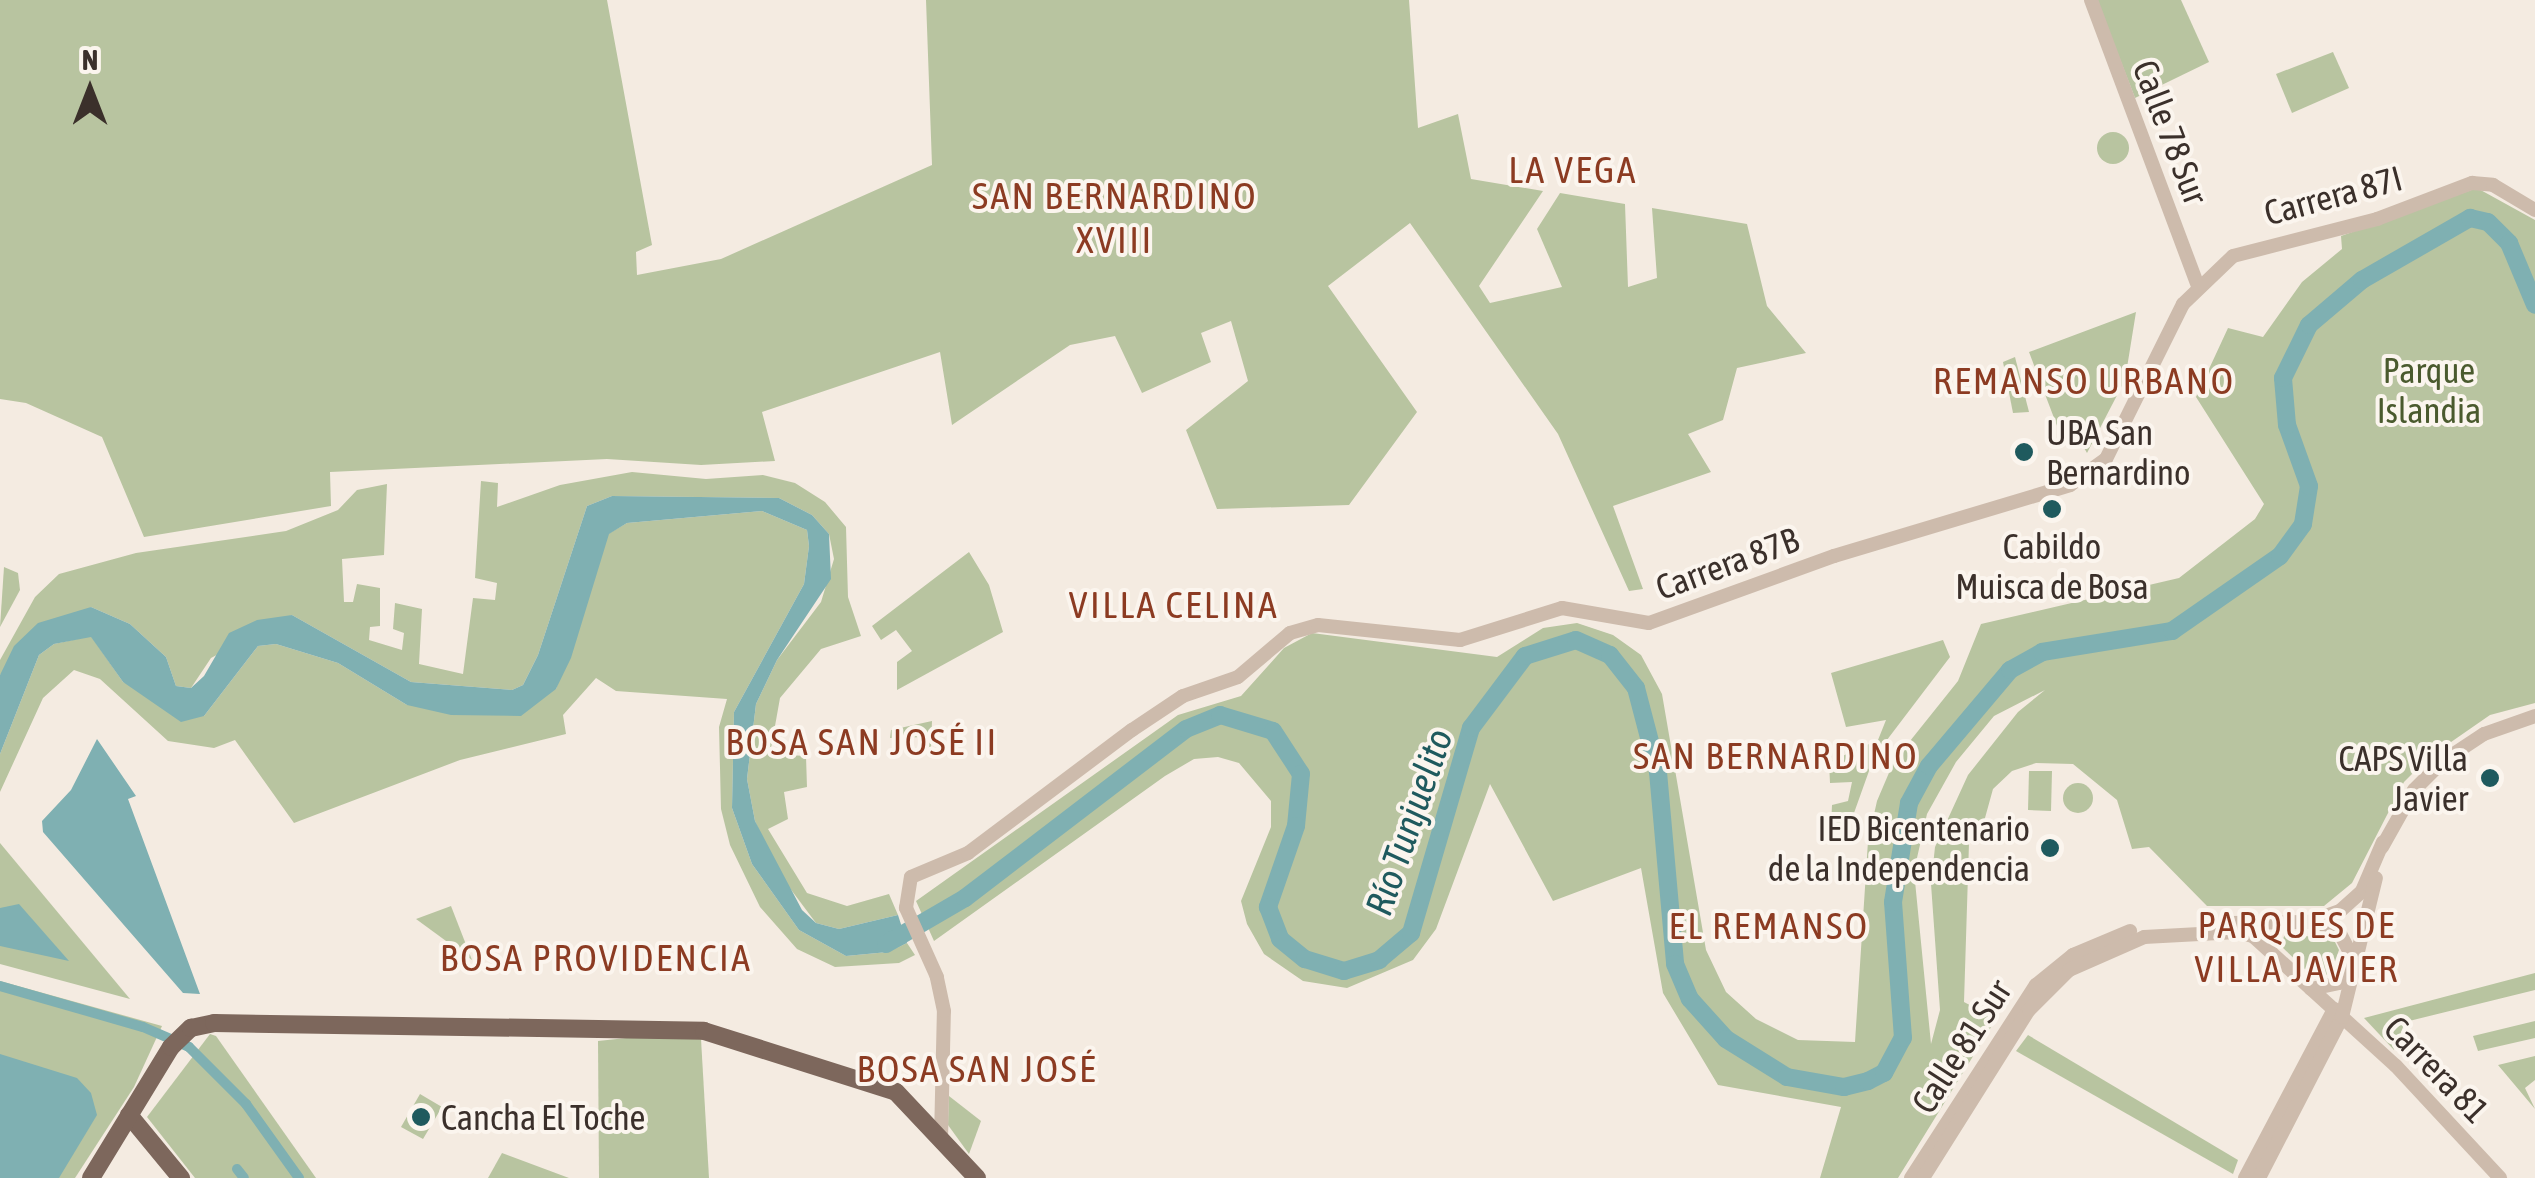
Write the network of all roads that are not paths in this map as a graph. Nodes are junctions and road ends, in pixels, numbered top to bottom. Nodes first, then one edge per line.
1 (2091, 0) edge
2 (2535, 210) edge
3 (2197, 284) junction
4 (2533, 717) edge
5 (2383, 842) junction
6 (2316, 920) junction
7 (2237, 932) joint
8 (2354, 960) junction
9 (2311, 988) junction
10 (2338, 1013) junction
11 (128, 1114) junction
12 (941, 1139) junction
13 (91, 1178) edge
14 (181, 1178) edge
15 (977, 1178) edge
16 (1911, 1178) edge
17 (1923, 1178) edge
18 (2245, 1178) edge
19 (2260, 1178) edge
20 (2500, 1178) edge

1 - 3 street, Calle 78 Sur
2 - 3 street, Carrera 87I
3 - 12 street, Carrera 87B
4 - 5 street
5 - 6 street, Calle 81 Sur
5 - 8 street
6 - 8 street
6 - 16 street, Calle 81 Sur
7 - 9 street, Carrera 81
7 - 17 street, Calle 81 Sur
8 - 9 street
8 - 10 street
9 - 10 street, Carrera 81
10 - 18 street
10 - 19 street
10 - 20 street, Carrera 81
11 - 12 main road
11 - 13 main road
11 - 14 main road
12 - 15 main road

